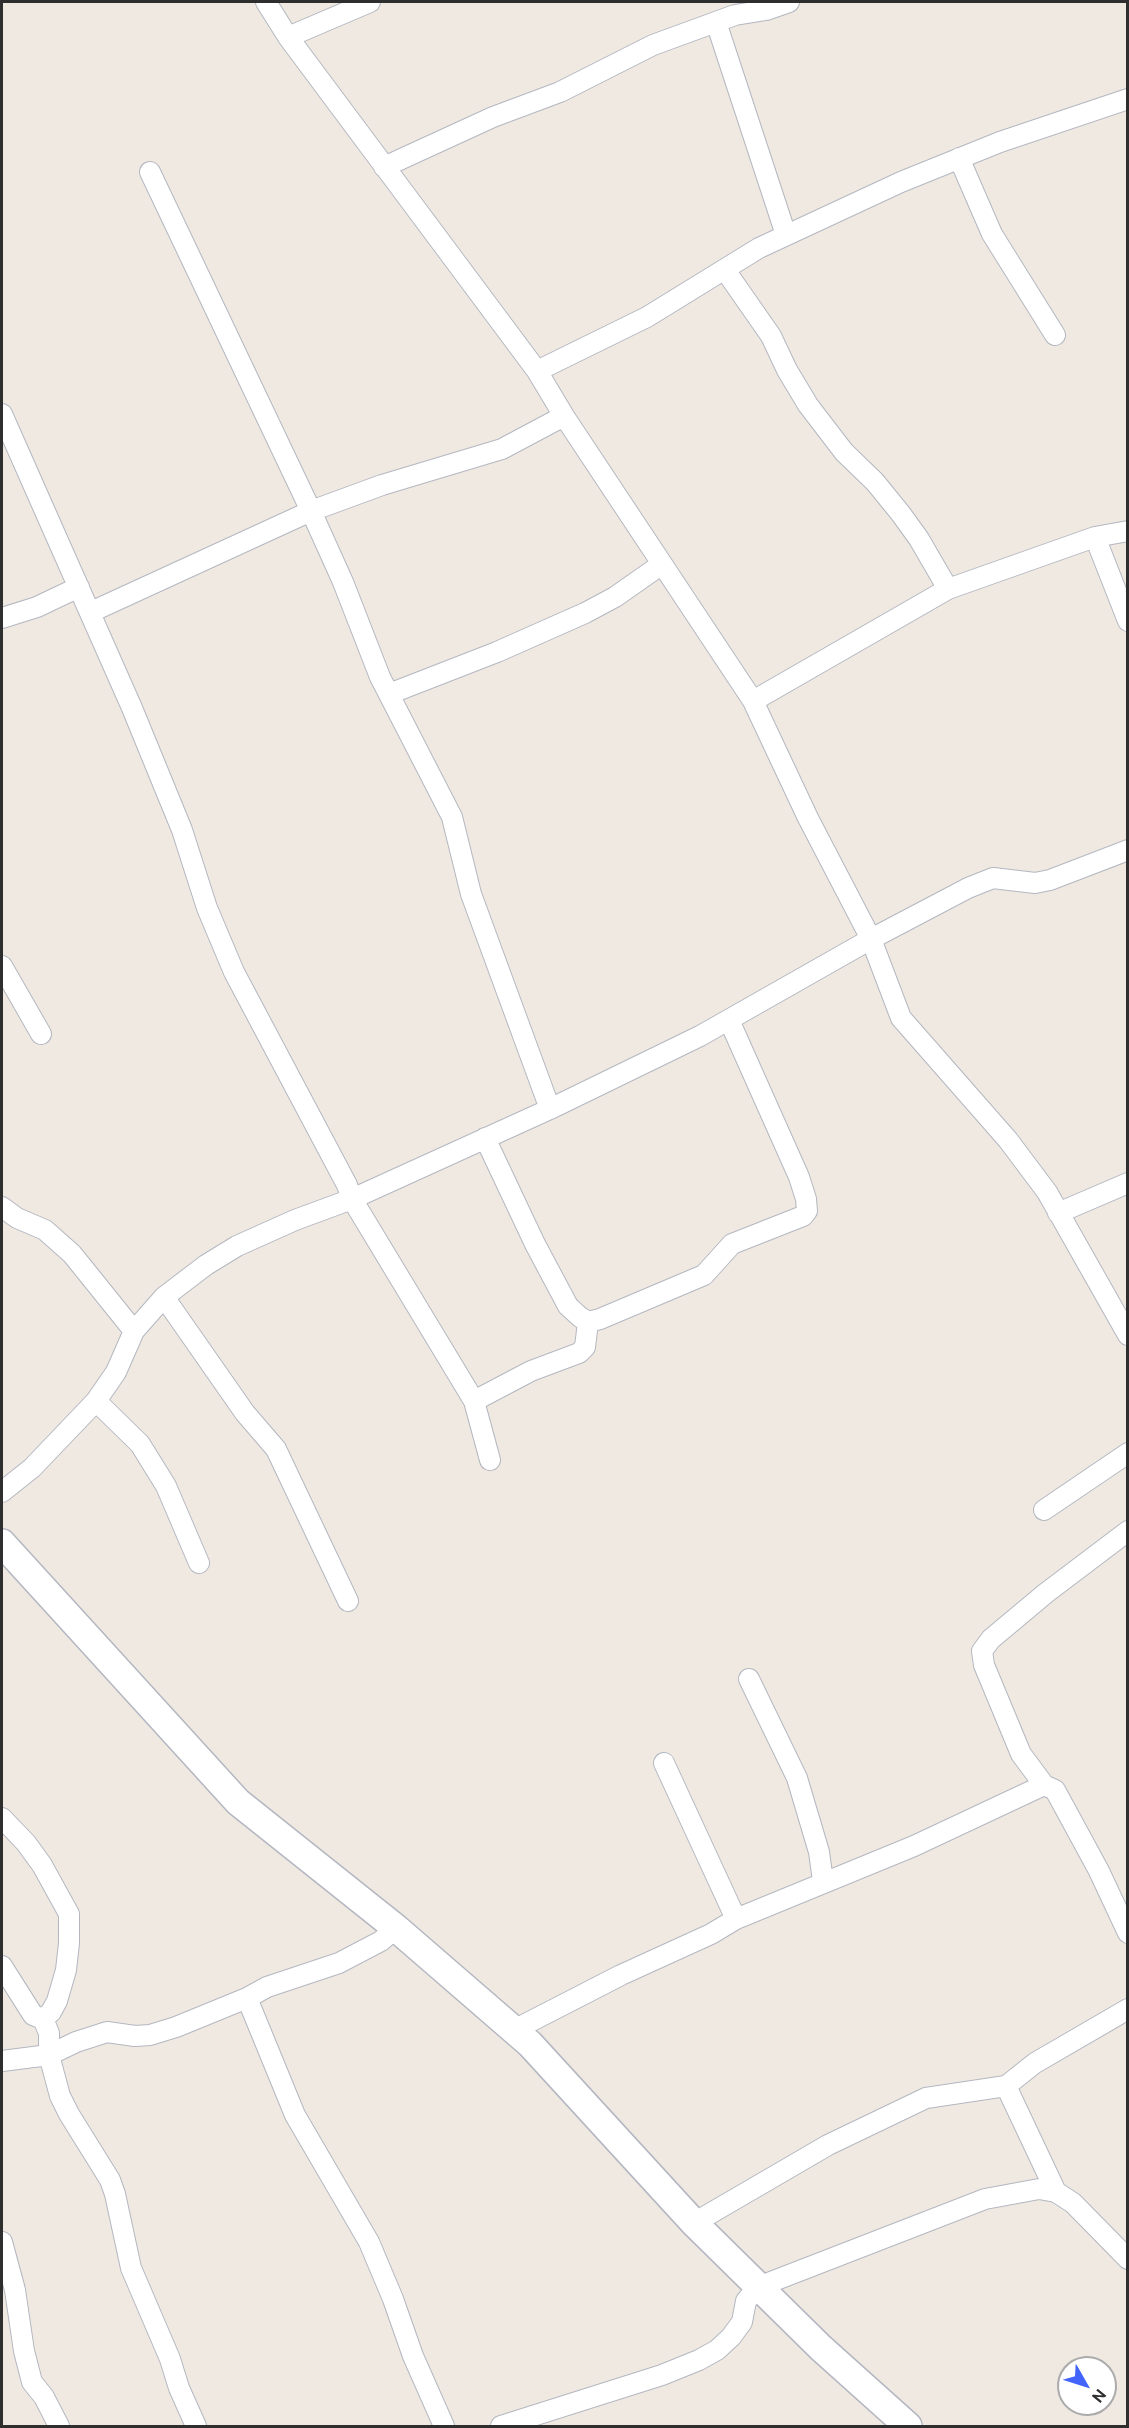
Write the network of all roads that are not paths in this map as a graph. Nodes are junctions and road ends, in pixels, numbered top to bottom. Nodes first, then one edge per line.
1 (266, 2) edge
2 (370, 2) edge
3 (789, 2) edge
4 (731, 8) edge
5 (716, 22) junction
6 (288, 37) junction
7 (1128, 99) edge
8 (959, 158) junction
9 (384, 166) junction
10 (150, 172) dead end
11 (786, 235) junction
12 (725, 270) junction
13 (1055, 335) dead end
14 (537, 371) junction
15 (2, 414) edge
16 (564, 416) junction
17 (311, 511) junction
18 (1128, 531) edge
19 (1095, 537) junction
20 (662, 564) junction
21 (80, 587) junction
22 (948, 589) junction
23 (90, 612) junction
24 (2, 618) edge
25 (1128, 621) edge
26 (389, 694) junction
27 (753, 701) junction
28 (1128, 850) edge
29 (871, 939) junction
30 (2, 966) edge
31 (729, 1020) junction
32 (41, 1034) dead end
33 (550, 1109) junction
34 (485, 1138) junction
35 (1128, 1183) edge
36 (352, 1199) junction
37 (2, 1207) edge
38 (1059, 1213) junction
39 (164, 1297) junction
40 (588, 1322) junction
41 (134, 1331) junction
42 (1128, 1335) edge
43 (96, 1401) junction
44 (474, 1401) junction
45 (1128, 1453) edge
46 (490, 1460) dead end
47 (2, 1492) edge
48 (1044, 1510) dead end
49 (1128, 1531) edge
50 (2, 1543) edge
51 (199, 1563) dead end
52 (348, 1601) dead end
53 (749, 1679) dead end
54 (664, 1764) dead end
55 (1044, 1785) junction
56 (2, 1818) edge
57 (823, 1881) junction
58 (736, 1919) junction
59 (396, 1928) junction
60 (1128, 1933) edge
61 (2, 1966) edge
62 (247, 1998) junction
63 (1128, 2009) edge
64 (43, 2019) junction
65 (514, 2030) junction
66 (49, 2055) junction
67 (2, 2061) edge
68 (1006, 2086) junction
69 (1056, 2192) junction
70 (694, 2223) junction
71 (2, 2242) edge
72 (1128, 2259) edge
73 (758, 2287) junction
74 (59, 2427) edge
75 (196, 2427) edge
76 (444, 2427) edge
77 (501, 2427) edge
78 (908, 2427) edge

1 - 6 street
2 - 6 street
3 - 4 street
4 - 5 street
5 - 9 street
5 - 11 street
6 - 9 street
7 - 8 street
8 - 11 street
8 - 13 street
9 - 14 street
10 - 17 street
11 - 12 street
12 - 14 street
12 - 22 street
14 - 16 street
15 - 21 street
16 - 17 street
16 - 20 street
17 - 23 street
17 - 26 street
18 - 19 street
19 - 22 street
19 - 25 street
20 - 26 street
20 - 27 street
21 - 23 street
21 - 24 street
22 - 27 street
23 - 36 street
26 - 33 street
27 - 29 street
28 - 29 street
29 - 31 street
29 - 38 street
30 - 32 street
31 - 33 street
31 - 40 street
33 - 34 street
34 - 36 street
34 - 40 street
35 - 38 street
36 - 39 street
36 - 44 street
37 - 41 street
38 - 42 street
39 - 41 street
39 - 52 street
40 - 44 street
41 - 43 street
43 - 47 street
43 - 51 street
44 - 46 street
45 - 48 street
49 - 55 street
50 - 59 street
53 - 57 street
54 - 58 street
55 - 57 street
55 - 60 street
56 - 64 street
57 - 58 street
58 - 65 street
59 - 62 street
59 - 65 street
61 - 64 street
62 - 66 street
62 - 76 street
63 - 68 street
64 - 66 street
65 - 70 street
66 - 67 street
66 - 75 street
68 - 69 street
68 - 70 street
69 - 72 street
69 - 73 street
70 - 73 street
71 - 74 street
73 - 77 street
73 - 78 street

